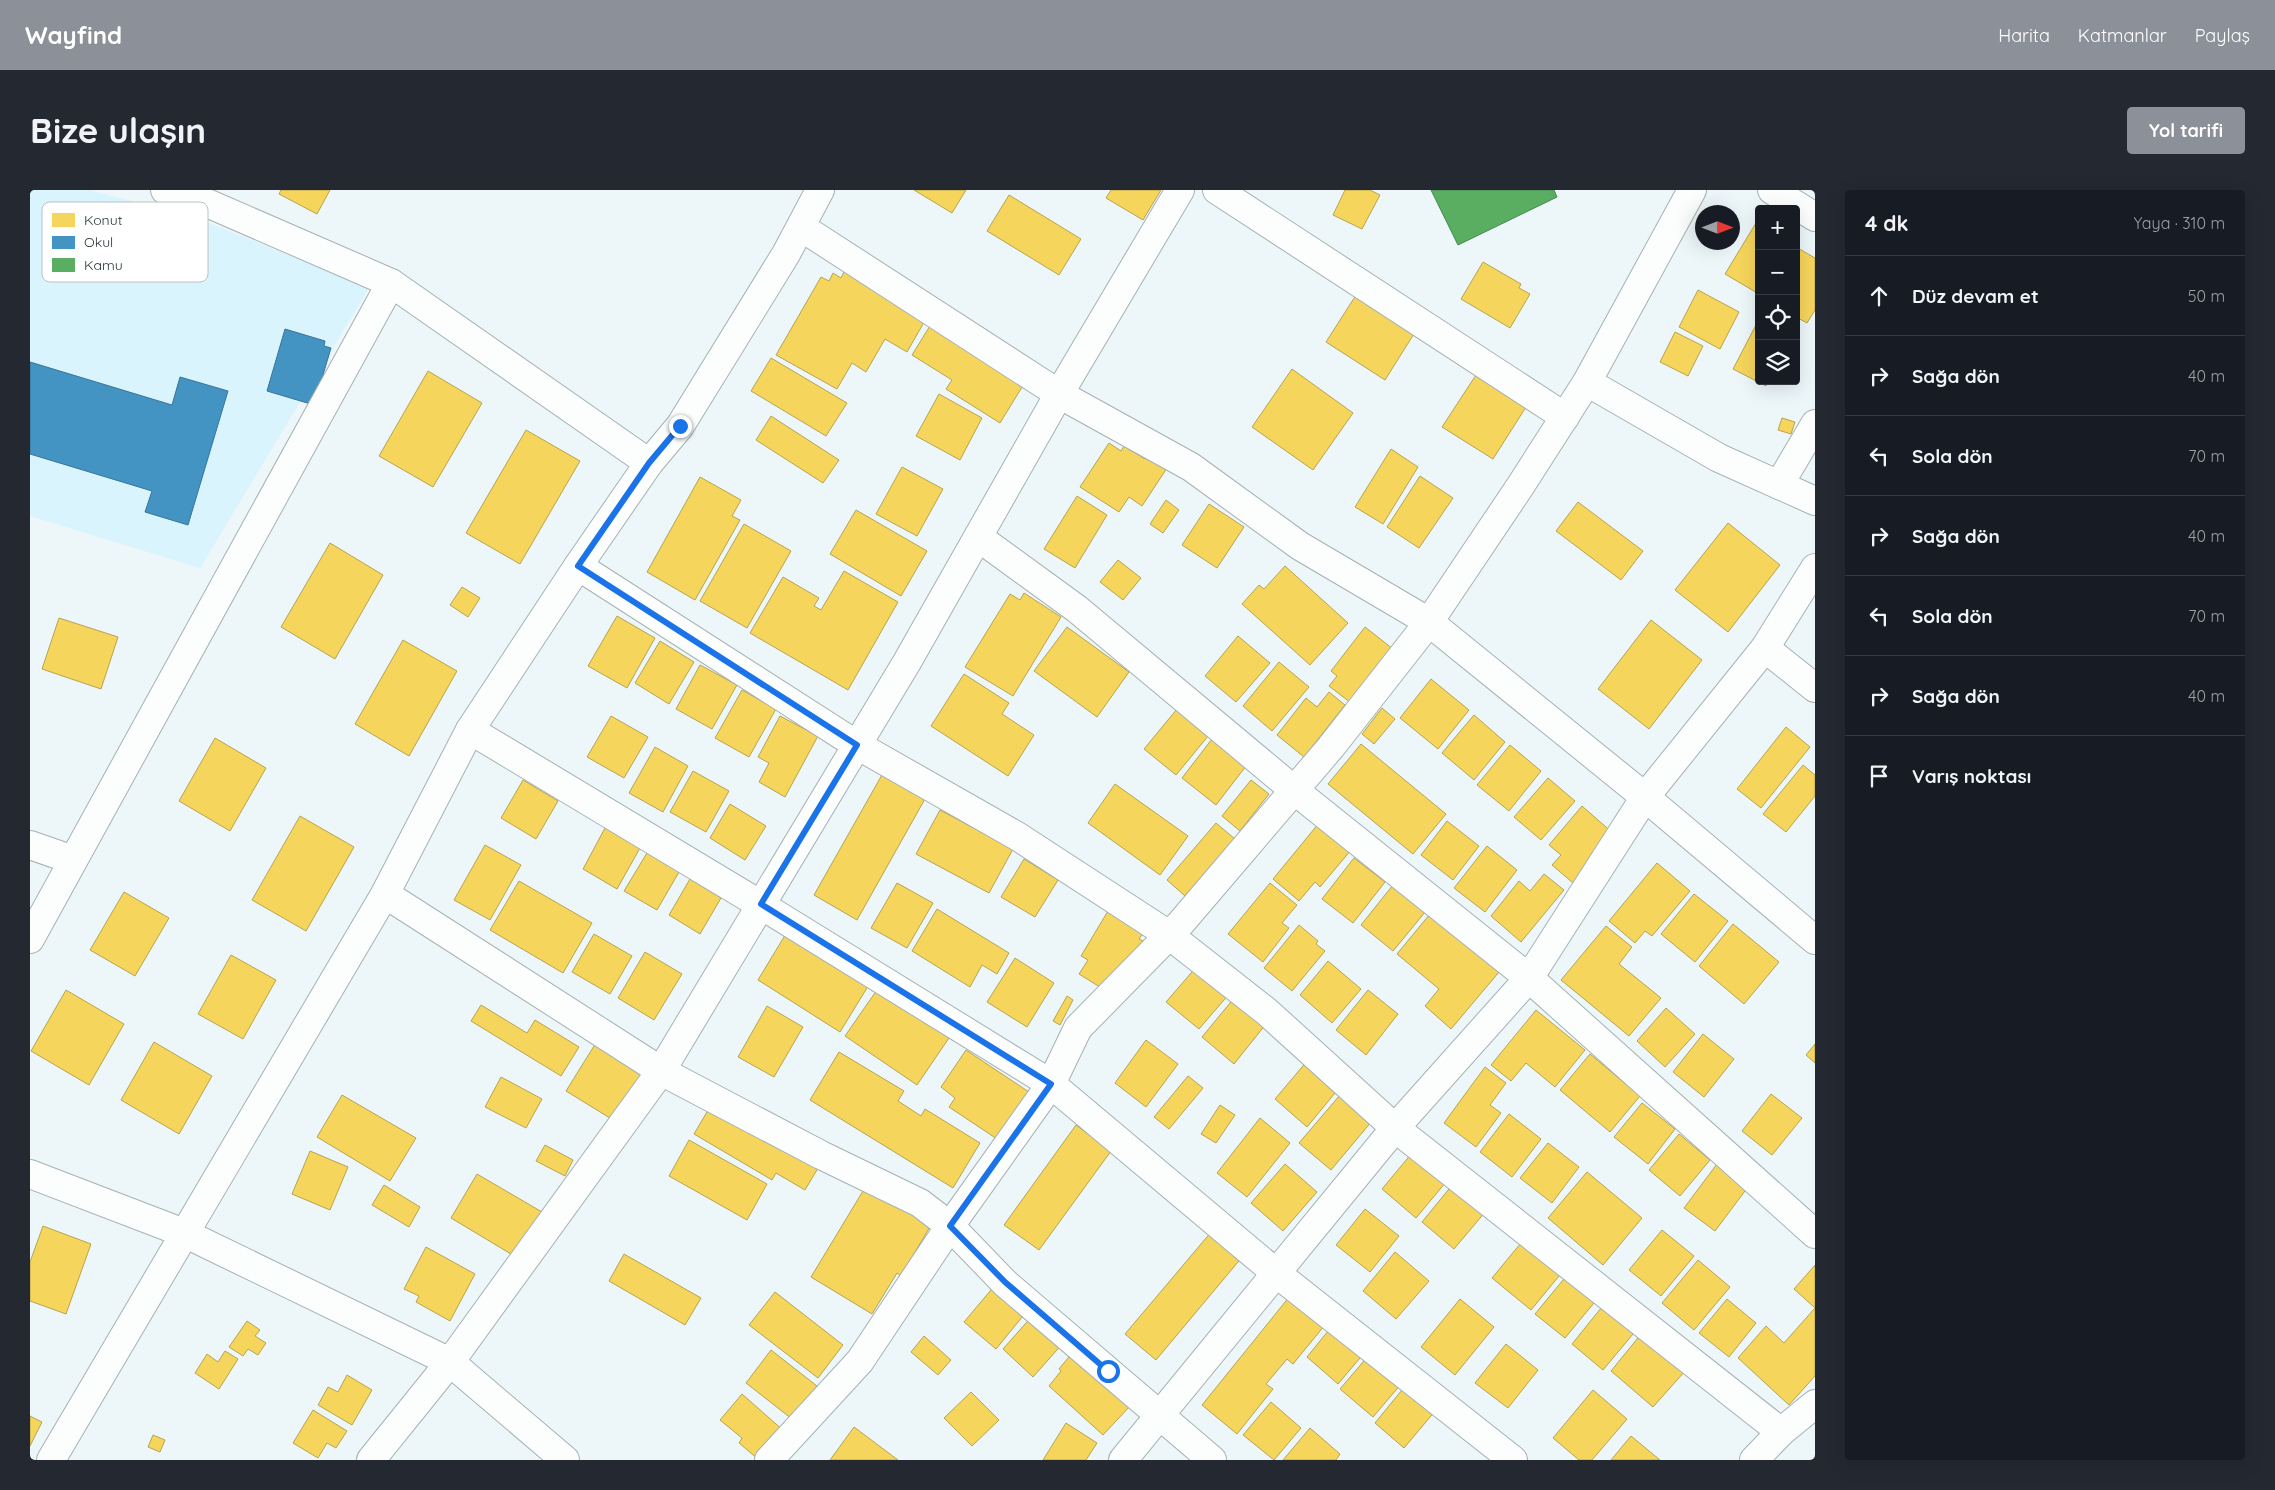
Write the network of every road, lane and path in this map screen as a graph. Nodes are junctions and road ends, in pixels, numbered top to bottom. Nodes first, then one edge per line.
1 (164, 190) edge
2 (820, 190) edge
3 (1180, 190) edge
4 (1216, 190) edge
5 (1692, 190) edge
6 (1772, 190) edge
7 (211, 196) edge
8 (1815, 217) edge
9 (800, 227) junction
10 (391, 283) junction
11 (1587, 382) junction
12 (1059, 394) junction
13 (1565, 417) junction
14 (1815, 424) edge
15 (649, 463) junction
16 (1779, 485) junction
17 (1815, 501) edge
18 (978, 537) junction
19 (578, 566) junction
20 (1815, 568) edge
21 (1429, 622) junction
22 (1765, 648) junction
23 (1815, 688) edge
24 (470, 730) junction
25 (857, 745) junction
26 (1294, 790) junction
27 (1645, 797) junction
28 (30, 845) edge
29 (73, 860) junction
30 (385, 894) junction
31 (761, 904) junction
32 (1169, 935) junction
33 (30, 939) edge
34 (1815, 940) edge
35 (1529, 978) junction
36 (662, 1071) junction
37 (1051, 1084) junction
38 (1395, 1128) junction
39 (30, 1174) edge
40 (950, 1226) junction
41 (184, 1233) junction
42 (1815, 1234) edge
43 (1276, 1273) junction
44 (450, 1362) junction
45 (1815, 1404) edge
46 (1158, 1414) junction
47 (1781, 1432) junction
48 (51, 1460) edge
49 (371, 1460) edge
50 (565, 1460) edge
51 (769, 1460) edge
52 (1123, 1460) edge
53 (1212, 1460) edge
54 (1513, 1460) edge
55 (1754, 1460) edge

1 - 7 street
2 - 9 street
3 - 12 street
4 - 13 street
5 - 11 street
6 - 8 street
7 - 10 street
9 - 12 street
9 - 15 street
10 - 15 street
10 - 29 street
11 - 13 street
11 - 16 street
12 - 18 street
12 - 21 street
13 - 21 street
14 - 16 street
15 - 19 street
16 - 17 street
18 - 25 street
18 - 26 street
19 - 24 street
19 - 25 street
20 - 22 street
21 - 26 street
21 - 27 street
22 - 23 street
22 - 27 street
24 - 30 street
24 - 31 street
25 - 31 street
25 - 32 street
26 - 32 street
26 - 35 street
27 - 34 street
27 - 35 street
28 - 29 street
29 - 33 street
30 - 36 street
30 - 41 street
31 - 36 street
31 - 37 street
32 - 37 street
32 - 38 street
35 - 38 street
35 - 42 street
36 - 40 street
36 - 44 street
37 - 40 street
37 - 43 street
38 - 43 street
38 - 47 street
39 - 41 street
40 - 46 street
40 - 51 street
41 - 44 street
41 - 48 street
43 - 46 street
43 - 54 street
44 - 49 street
44 - 50 street
45 - 47 street
46 - 52 street
46 - 53 street
47 - 55 street

